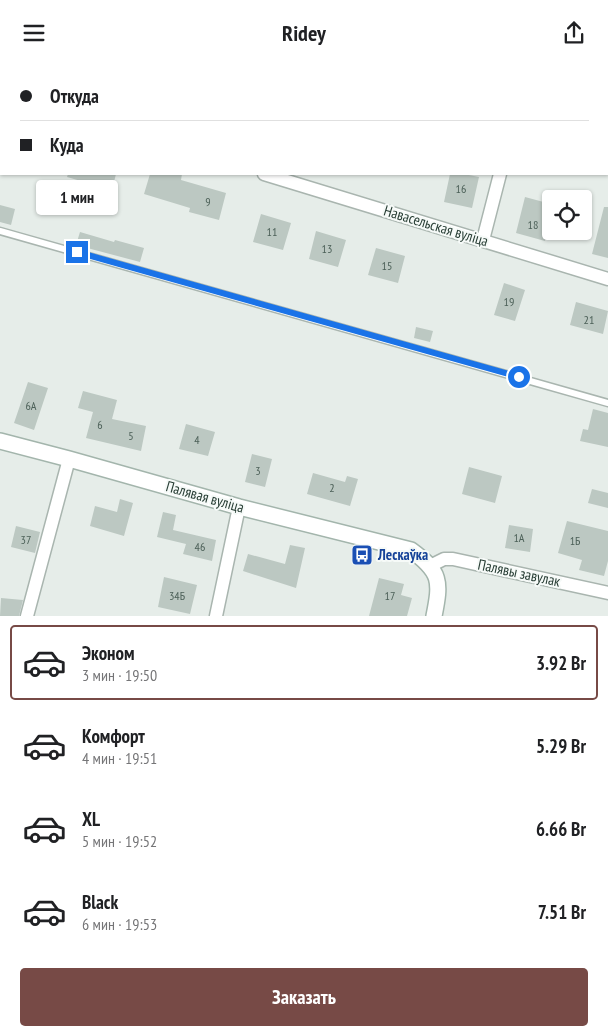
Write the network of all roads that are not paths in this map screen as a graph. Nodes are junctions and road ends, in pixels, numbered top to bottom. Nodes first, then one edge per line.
1 (267, 175) edge
2 (500, 175) edge
3 (0, 231) edge
4 (483, 240) junction
5 (608, 279) edge
6 (608, 403) edge
7 (0, 441) edge
8 (69, 459) junction
9 (239, 507) junction
10 (430, 566) junction
11 (608, 593) edge
12 (27, 616) edge
13 (216, 616) edge
14 (434, 616) edge

1 - 4 street, Навасельская вуліца
2 - 4 street
3 - 6 lane
4 - 5 street, Навасельская вуліца
7 - 8 main road, Палявая вуліца
8 - 9 main road, Палявая вуліца
8 - 12 street
9 - 10 main road, Палявая вуліца
9 - 13 street
10 - 11 street, Палявы завулак
10 - 14 main road

